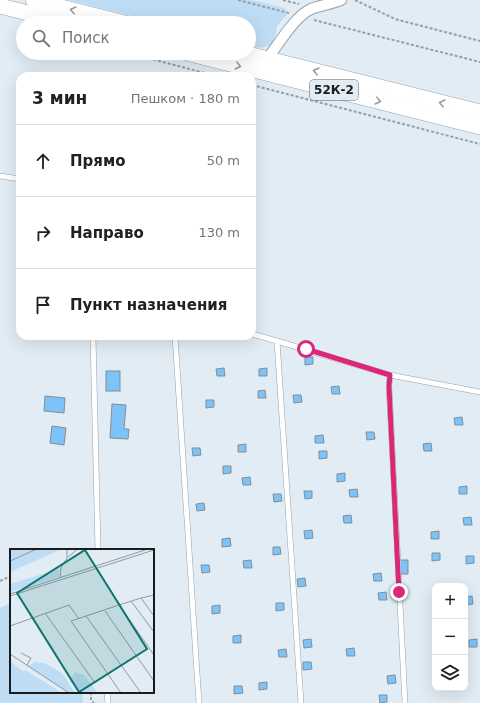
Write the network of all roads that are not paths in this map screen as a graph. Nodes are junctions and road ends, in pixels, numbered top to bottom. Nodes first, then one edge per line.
1 (33, 0) edge
2 (341, 0) edge
3 (0, 6) edge
4 (40, 16) edge
5 (97, 16) edge
6 (256, 56) edge
7 (267, 59) junction
8 (215, 60) edge
9 (480, 112) edge
10 (480, 127) edge
11 (0, 176) edge
12 (16, 178) edge
13 (256, 335) edge
14 (93, 340) edge
15 (175, 340) edge
16 (277, 340) junction
17 (390, 375) junction
18 (480, 392) edge
19 (98, 549) edge
20 (199, 703) edge
21 (301, 703) edge
22 (404, 703) edge

5 -> 1 main road
2 - 7 street
3 - 4 main road
6 - 7 main road, 52К-2
9 -> 7 main road, 52К-2
8 -> 10 main road, 52К-2
11 - 12 lane
13 - 16 lane
14 - 19 lane
15 - 20 lane
16 - 17 lane
16 - 21 lane
17 - 18 lane
17 - 22 lane

